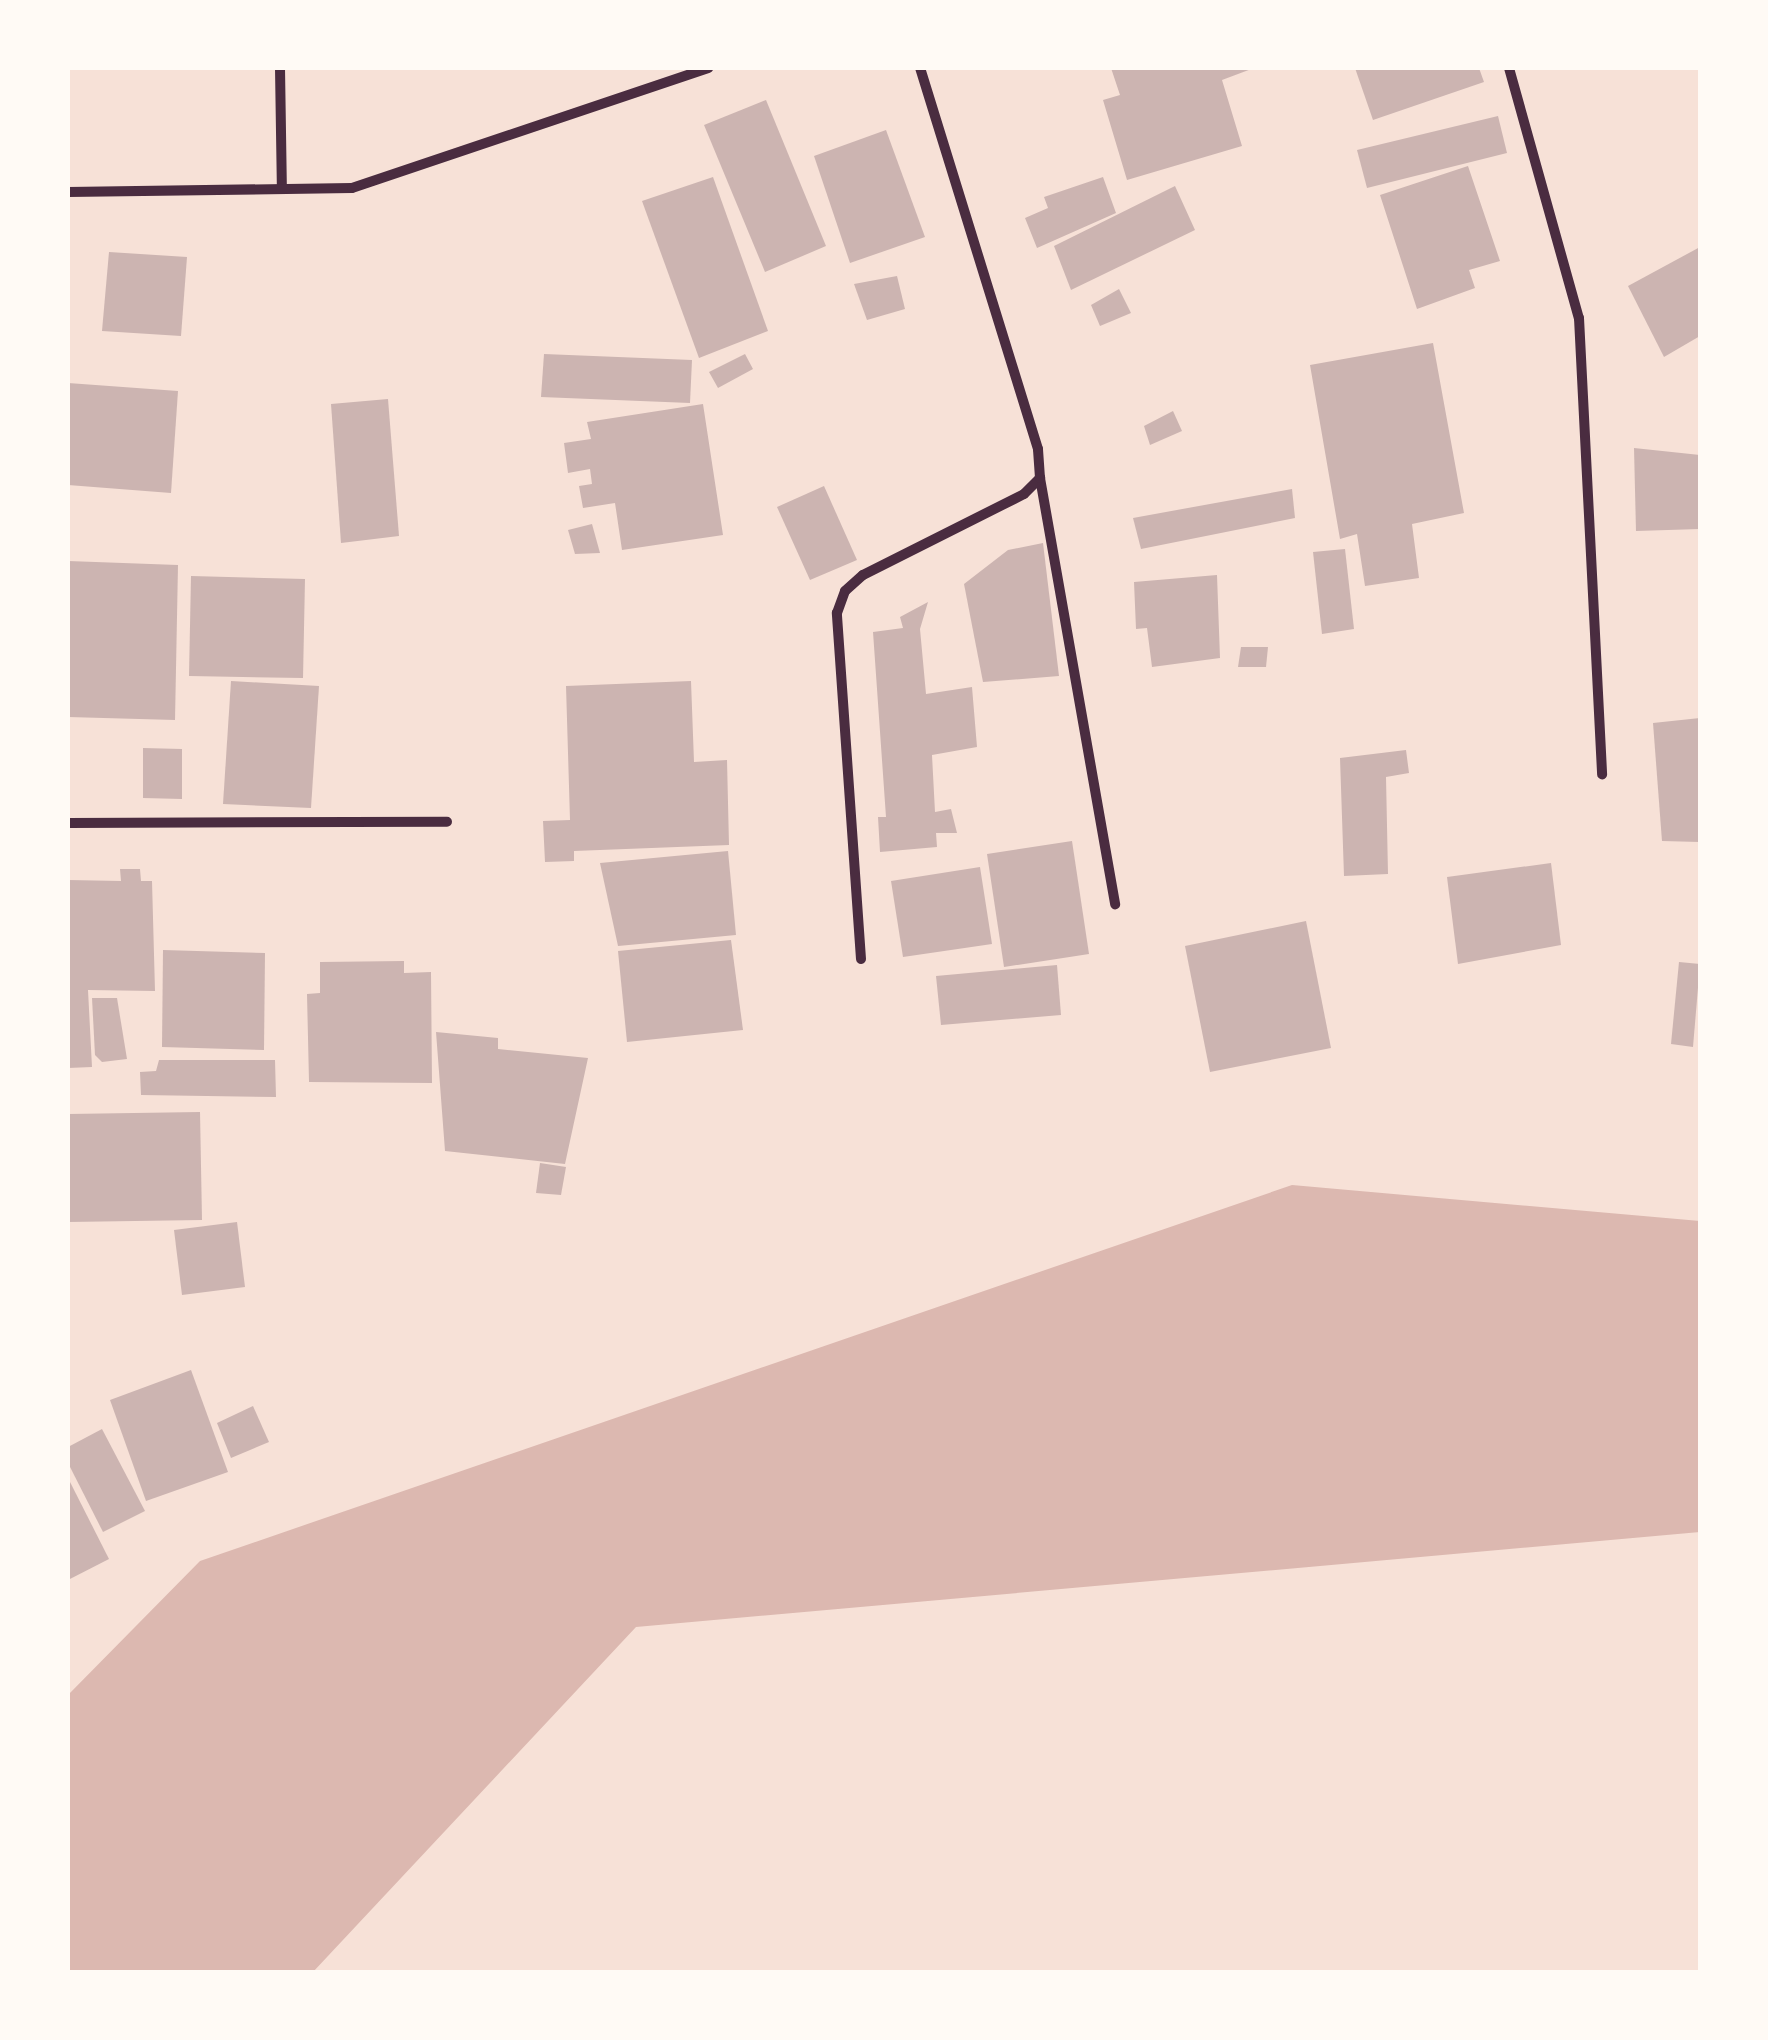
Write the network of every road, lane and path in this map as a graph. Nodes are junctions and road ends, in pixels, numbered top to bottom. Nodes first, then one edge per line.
1 (280, 68) edge
2 (708, 68) edge
3 (920, 68) edge
4 (1508, 68) edge
5 (282, 189) junction
6 (68, 192) edge
7 (1040, 478) junction
8 (1602, 774) dead end
9 (447, 822) dead end
10 (68, 823) edge
11 (1115, 904) dead end
12 (861, 959) dead end

1 - 5 street
2 - 5 street
3 - 7 street
4 - 8 street
5 - 6 street
7 - 11 street
7 - 12 street
9 - 10 street

